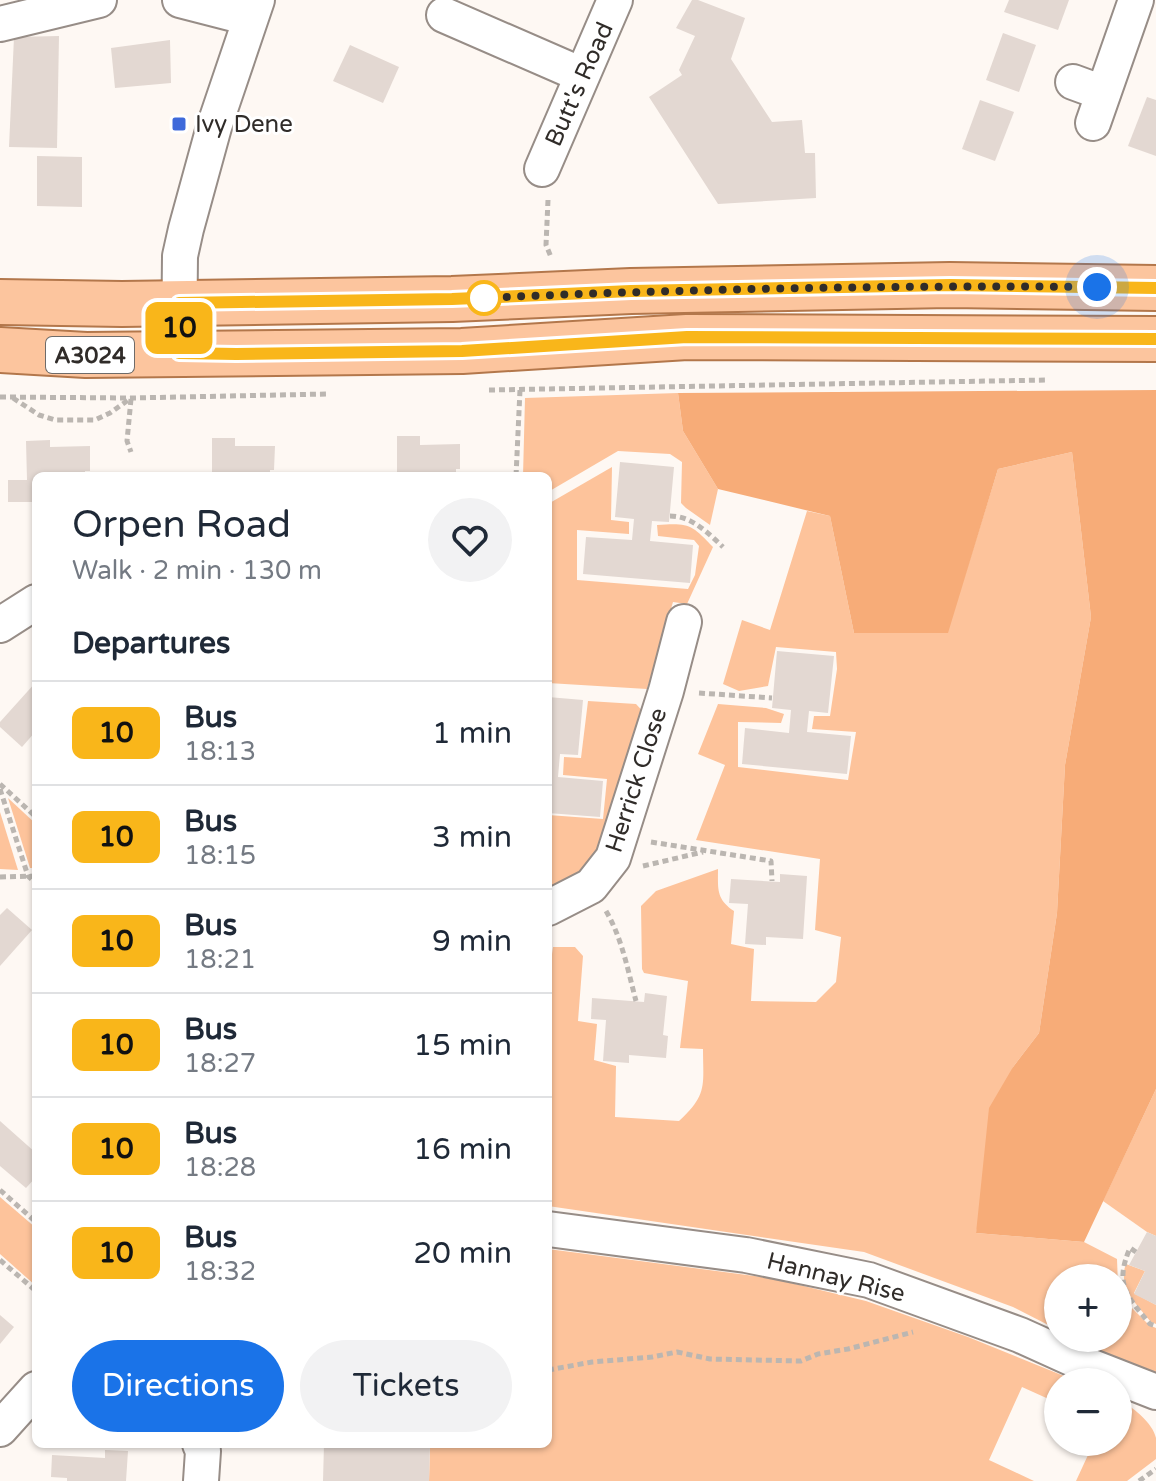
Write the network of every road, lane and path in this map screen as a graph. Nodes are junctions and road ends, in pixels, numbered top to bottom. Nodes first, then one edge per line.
1 (99, 0) edge
2 (180, 0) edge
3 (615, 0) edge
4 (1136, 0) edge
5 (253, 9) edge
6 (444, 15) dead end
7 (0, 24) edge
8 (582, 75) junction
9 (1090, 99) dead end
10 (542, 169) joint
11 (1156, 288) edge
12 (567, 294) junction
13 (0, 302) edge
14 (179, 303) junction
15 (1156, 339) edge
16 (0, 350) edge
17 (179, 353) junction
18 (1052, 380) dead end
19 (677, 387) dead end
20 (520, 390) dead end
21 (12, 397) dead end
22 (131, 452) dead end
23 (516, 472) edge
24 (670, 516) dead end
25 (723, 547) dead end
26 (32, 605) edge
27 (684, 622) dead end
28 (0, 625) edge
29 (666, 691) junction
30 (772, 698) dead end
31 (0, 786) edge
32 (32, 814) edge
33 (620, 837) junction
34 (709, 850) junction
35 (28, 876) junction
36 (32, 876) edge
37 (0, 877) edge
38 (32, 880) edge
39 (595, 881) junction
40 (772, 881) dead end
41 (552, 906) edge
42 (636, 1001) dead end
43 (0, 1190) edge
44 (32, 1218) edge
45 (552, 1230) edge
46 (1136, 1252) dead end
47 (0, 1260) edge
48 (32, 1288) edge
49 (1156, 1326) edge
50 (918, 1331) dead end
51 (1072, 1368) edge
52 (552, 1369) edge
53 (1132, 1386) edge
54 (1156, 1392) edge
55 (32, 1393) edge
56 (0, 1429) edge
57 (202, 1448) edge
58 (1156, 1469) edge
59 (201, 1481) edge
60 (1139, 1481) edge

1 - 7 street
2 - 5 street
3 - 8 street, Butt's Road
4 - 9 street
5 - 14 street
6 - 8 street
8 - 10 street, Butt's Road
10 - 12 path
11 - 12 main road, A3024
12 - 14 main road, A3024
13 - 14 main road, A3024
14 - 17 street
15 - 17 main road, A3024
16 - 17 main road, A3024
18 - 19 path
20 - 23 path
21 - 22 path
24 - 25 path
26 - 28 street
27 - 29 street, Herrick Close
29 - 30 path
29 - 33 street, Herrick Close
31 - 32 path
31 - 35 path
33 - 34 path
33 - 39 street, Herrick Close
34 - 39 path
34 - 40 path
35 - 36 path
35 - 37 path
35 - 38 path
39 - 41 street
39 - 42 path
43 - 44 path
45 - 51 street, Hannay Rise
46 - 49 path
47 - 48 path
50 - 52 path
53 - 54 street, Hannay Rise
55 - 56 street
57 - 59 street
58 - 60 path

